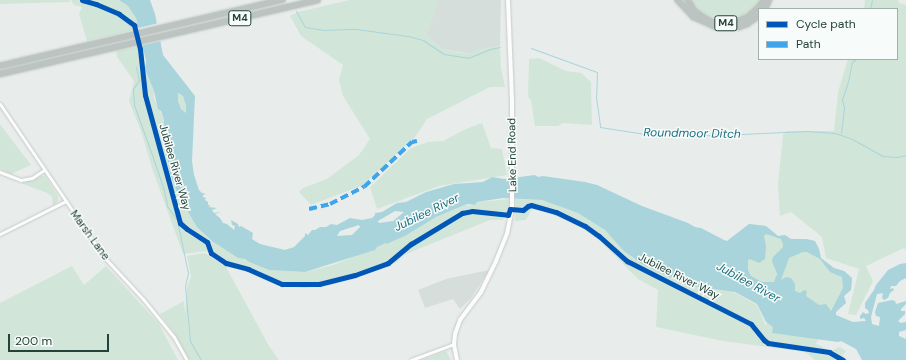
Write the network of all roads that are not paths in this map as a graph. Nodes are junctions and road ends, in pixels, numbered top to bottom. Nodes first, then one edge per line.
1 (282, 0) edge
2 (317, 0) edge
3 (508, 0) edge
4 (678, 0) edge
5 (688, 0) edge
6 (764, 0) edge
7 (758, 17) edge
8 (0, 66) edge
9 (0, 74) edge
10 (0, 104) edge
11 (44, 170) junction
12 (0, 172) edge
13 (66, 201) junction
14 (0, 234) edge
15 (454, 344) junction
16 (186, 360) edge
17 (411, 360) edge
18 (457, 360) edge

1 - 8 highway, M4
2 - 9 highway, M4
3 - 15 main road, Lake End Road
4 - 7 highway, M4
5 - 6 highway, M4
10 - 11 street, Marsh Lane
11 - 12 street
11 - 13 street, Marsh Lane
13 - 14 street
13 - 16 street, Marsh Lane
15 - 17 street
15 - 18 main road

